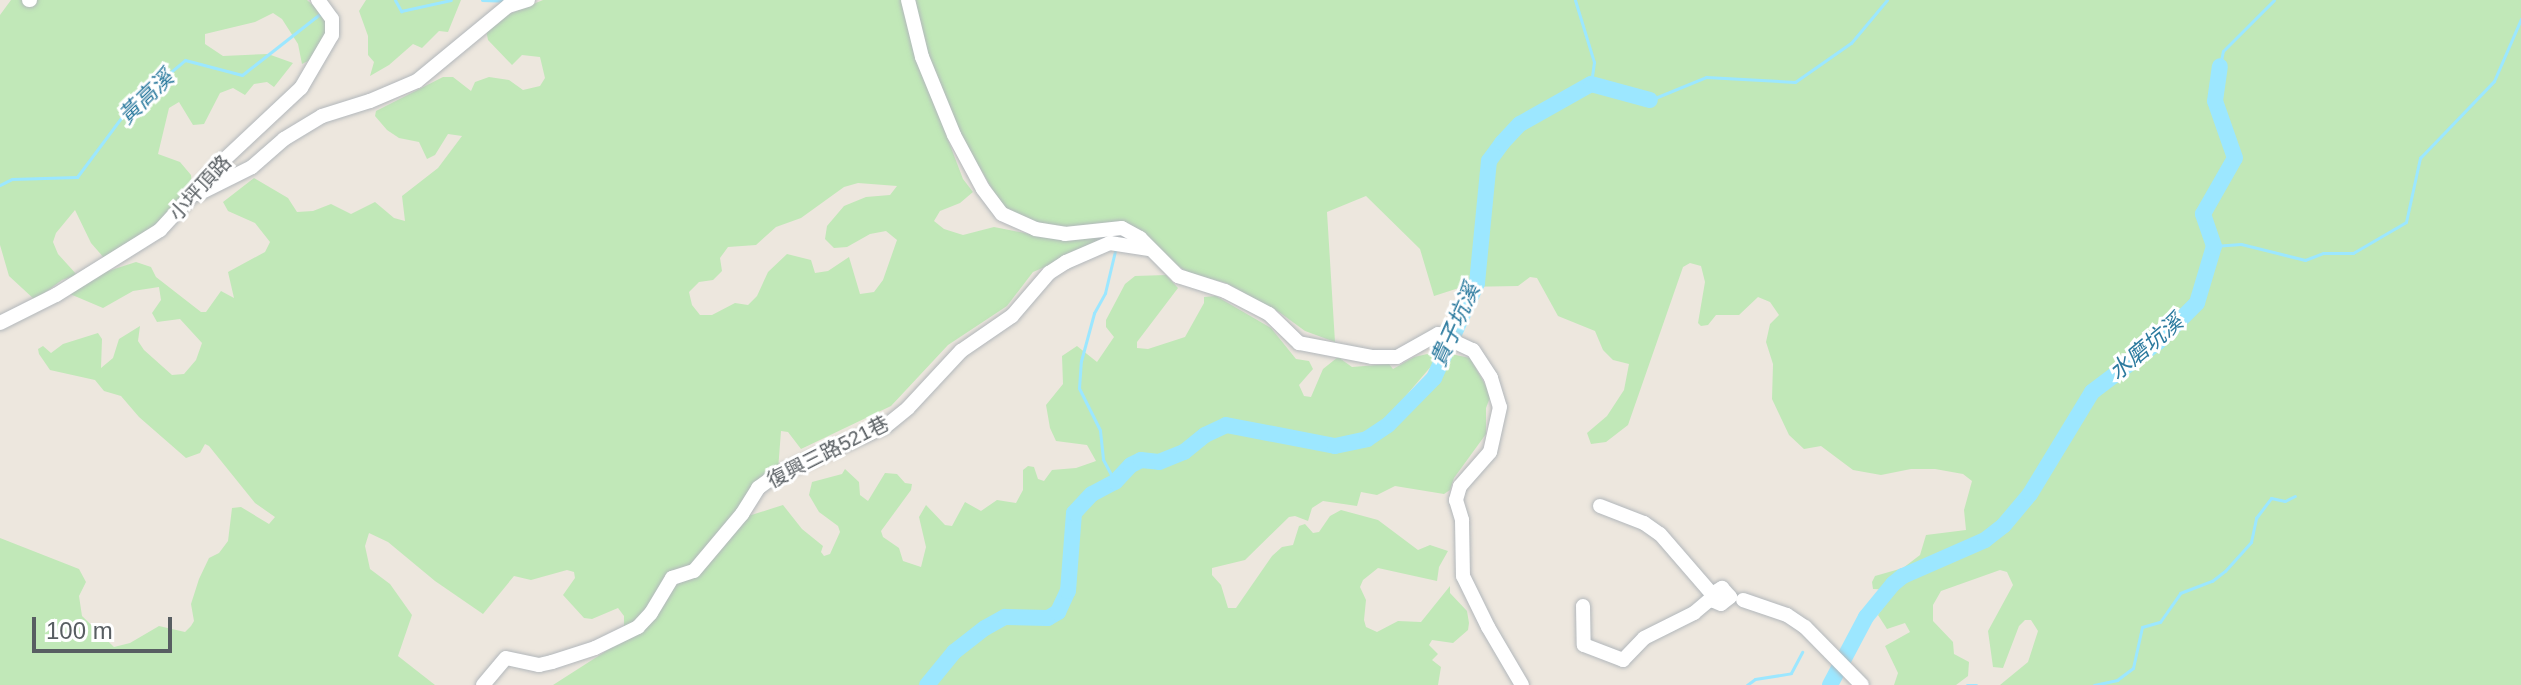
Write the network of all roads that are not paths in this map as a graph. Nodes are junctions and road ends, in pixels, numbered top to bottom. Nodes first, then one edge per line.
1 (318, 0) edge
2 (528, 0) edge
3 (908, 0) edge
4 (504, 3) edge
5 (194, 195) junction
6 (1148, 249) junction
7 (0, 323) edge
8 (1600, 506) dead end
9 (1743, 600) dead end
10 (1583, 606) dead end
11 (483, 685) edge
12 (1522, 685) edge
13 (1862, 685) edge

1 - 5 street, 小坪頂路
2 - 4 street
3 - 6 street
4 - 5 street
5 - 7 street, 小坪頂路
6 - 11 street, 復興三路521巷
6 - 12 street
8 - 10 street
9 - 13 street

